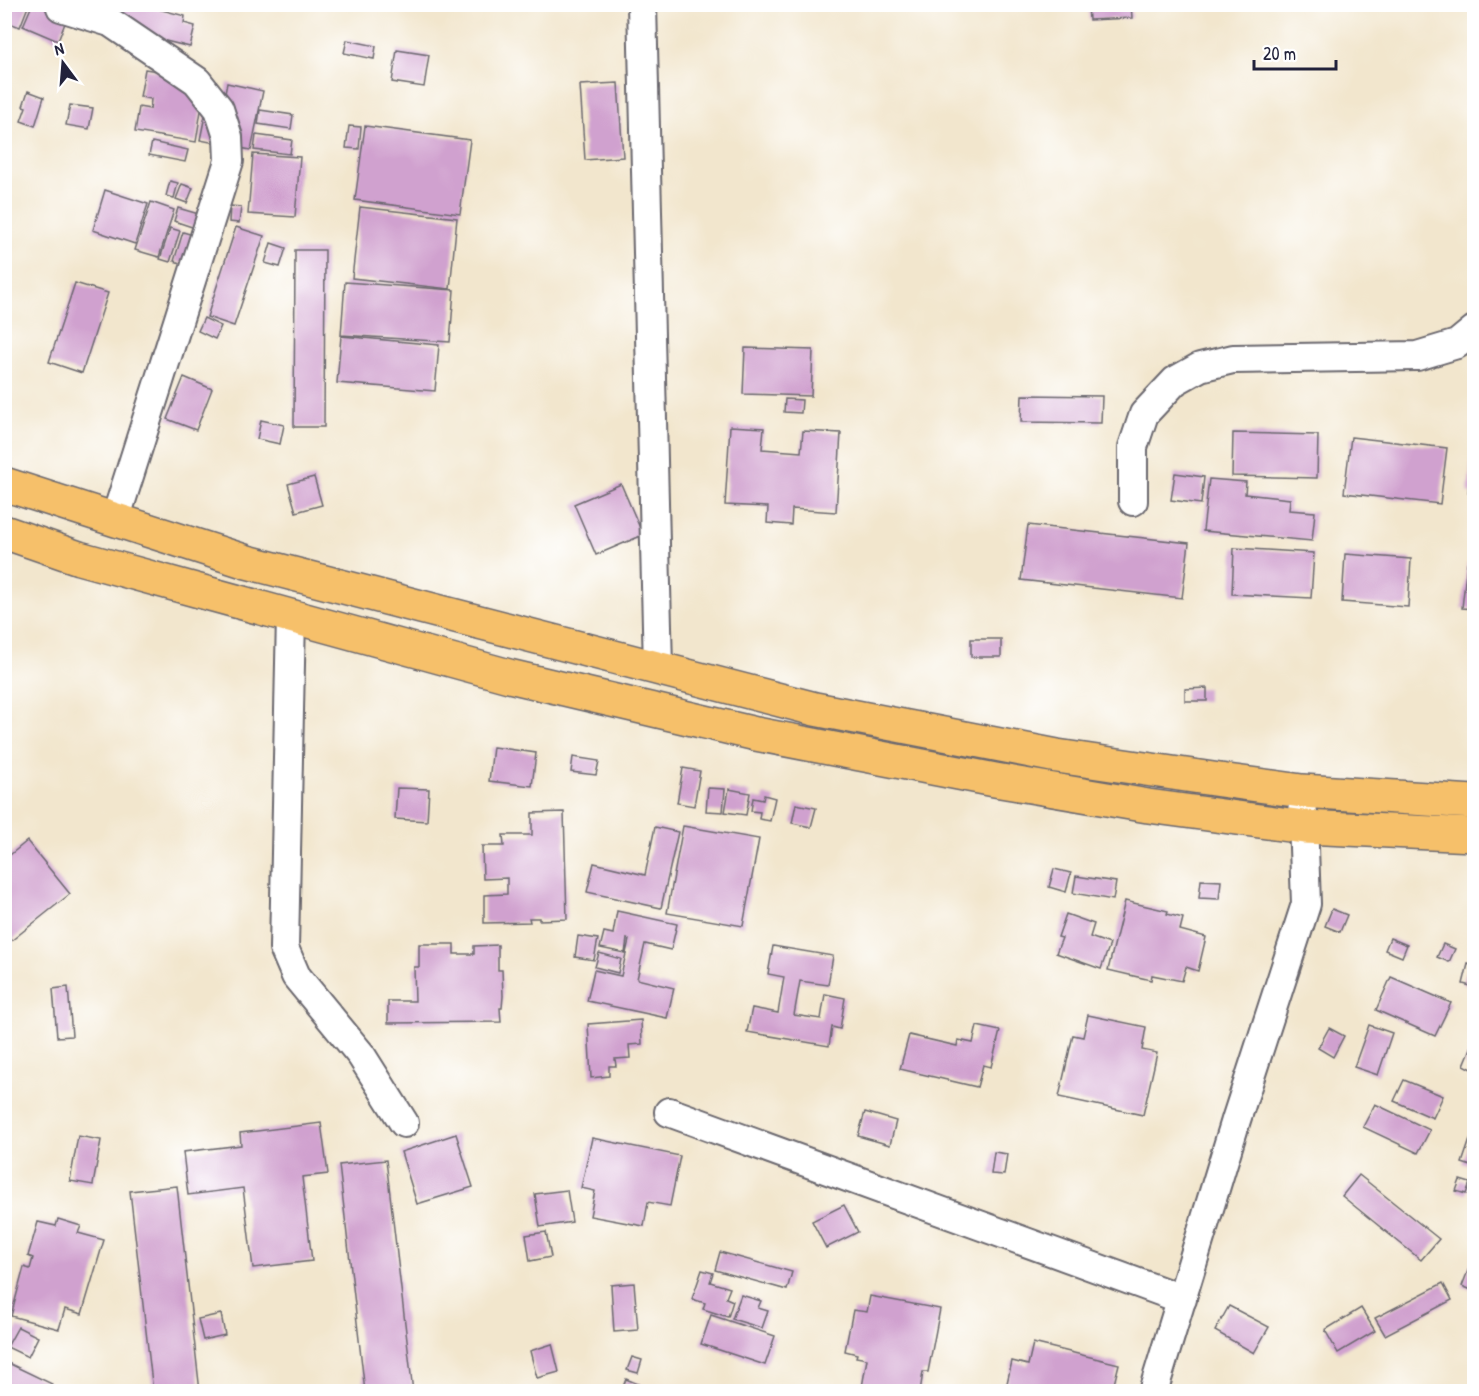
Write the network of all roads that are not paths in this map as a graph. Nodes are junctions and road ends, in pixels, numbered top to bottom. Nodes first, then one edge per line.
1 (60, 4) edge
2 (642, 4) edge
3 (1474, 330) edge
4 (4, 484) edge
5 (1133, 501) dead end
6 (116, 520) junction
7 (4, 532) edge
8 (291, 616) junction
9 (658, 668) junction
10 (1302, 791) junction
11 (1474, 802) edge
12 (1304, 827) junction
13 (1474, 835) edge
14 (669, 1112) dead end
15 (404, 1123) dead end
16 (1182, 1299) junction
17 (1154, 1392) edge

1 - 6 street
2 - 9 street
3 - 5 street
4 - 6 main road
6 - 9 main road
7 - 8 main road
8 - 12 main road
8 - 15 street
9 - 10 main road
10 - 11 main road
10 - 12 street
12 - 13 main road
12 - 16 street
14 - 16 street
16 - 17 street

